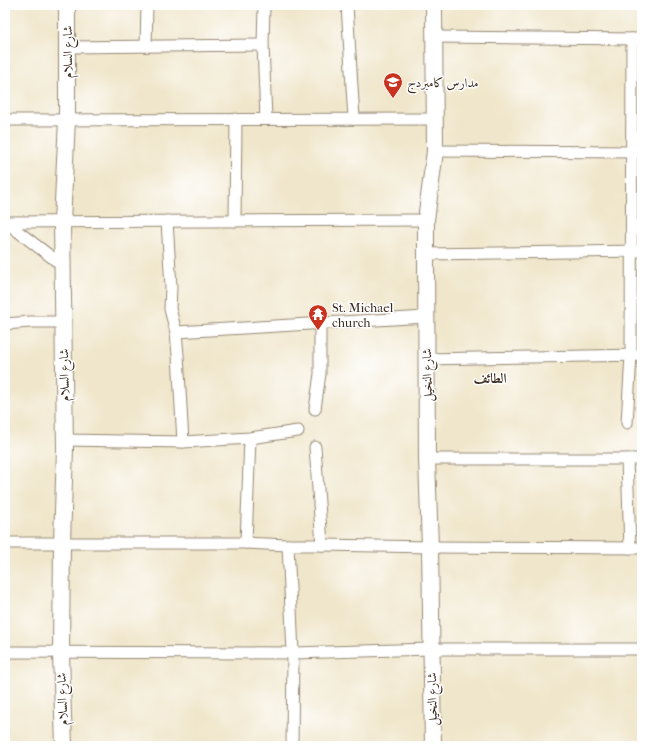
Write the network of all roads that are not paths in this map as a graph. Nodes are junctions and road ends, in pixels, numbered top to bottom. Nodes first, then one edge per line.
1 (67, 5) edge
2 (147, 5) edge
3 (264, 5) edge
4 (347, 5) edge
5 (434, 5) edge
6 (434, 37) junction
7 (637, 39) edge
8 (263, 44) junction
9 (146, 46) junction
10 (67, 47) junction
11 (236, 119) junction
12 (266, 119) junction
13 (354, 119) junction
14 (434, 119) junction
15 (5, 120) edge
16 (67, 120) junction
17 (435, 151) junction
18 (637, 152) edge
19 (426, 220) junction
20 (167, 221) junction
21 (235, 221) junction
22 (6, 222) edge
23 (62, 222) junction
24 (637, 251) edge
25 (426, 254) junction
26 (63, 266) junction
27 (426, 317) junction
28 (64, 322) junction
29 (320, 323) junction
30 (5, 324) edge
31 (176, 332) junction
32 (636, 355) edge
33 (426, 359) junction
34 (315, 409) dead end
35 (627, 422) dead end
36 (298, 432) dead end
37 (250, 438) junction
38 (65, 440) junction
39 (183, 442) junction
40 (315, 447) dead end
41 (428, 459) junction
42 (627, 459) junction
43 (642, 459) edge
44 (5, 543) edge
45 (62, 543) junction
46 (246, 543) junction
47 (322, 544) junction
48 (288, 545) junction
49 (430, 548) junction
50 (630, 548) junction
51 (642, 548) edge
52 (431, 649) junction
53 (642, 649) edge
54 (5, 652) edge
55 (61, 653) junction
56 (292, 653) junction
57 (64, 746) edge
58 (292, 746) edge
59 (433, 746) edge

1 - 10 street, شارع السلام
2 - 9 street
3 - 8 street
4 - 13 street
5 - 6 street, شارع النخيل
6 - 7 street
6 - 14 street, شارع النخيل
7 - 18 street
8 - 9 street
8 - 12 street
9 - 10 street
10 - 16 street, شارع السلام
11 - 12 street
11 - 16 street
11 - 21 street
12 - 13 street
13 - 14 street
14 - 17 street, شارع النخيل
15 - 16 street
16 - 23 street, شارع السلام
17 - 18 street
17 - 19 street, شارع النخيل
18 - 24 street
19 - 21 street
19 - 25 street, شارع النخيل
20 - 21 street
20 - 23 street
20 - 31 street
22 - 23 street
22 - 26 street
23 - 26 street, شارع السلام
24 - 25 street
24 - 32 street
25 - 27 street, شارع النخيل
26 - 28 street, شارع السلام
27 - 29 street
27 - 33 street, شارع النخيل
28 - 30 street
28 - 38 street, شارع السلام
29 - 31 street
29 - 34 street
31 - 39 street
32 - 33 street
32 - 35 street
33 - 41 street, شارع النخيل
36 - 37 street
37 - 39 street
37 - 46 street
38 - 39 street
38 - 45 street, شارع السلام
40 - 47 street
41 - 42 street
41 - 49 street, شارع النخيل
42 - 43 street
42 - 50 street
44 - 45 street
45 - 46 street
45 - 55 street, شارع السلام
46 - 48 street
47 - 48 street
47 - 49 street
48 - 56 street
49 - 50 street
49 - 52 street, شارع النخيل
50 - 51 street
52 - 53 street
52 - 56 street
52 - 59 street, شارع النخيل
54 - 55 street
55 - 56 street
55 - 57 street, شارع السلام
56 - 58 street

